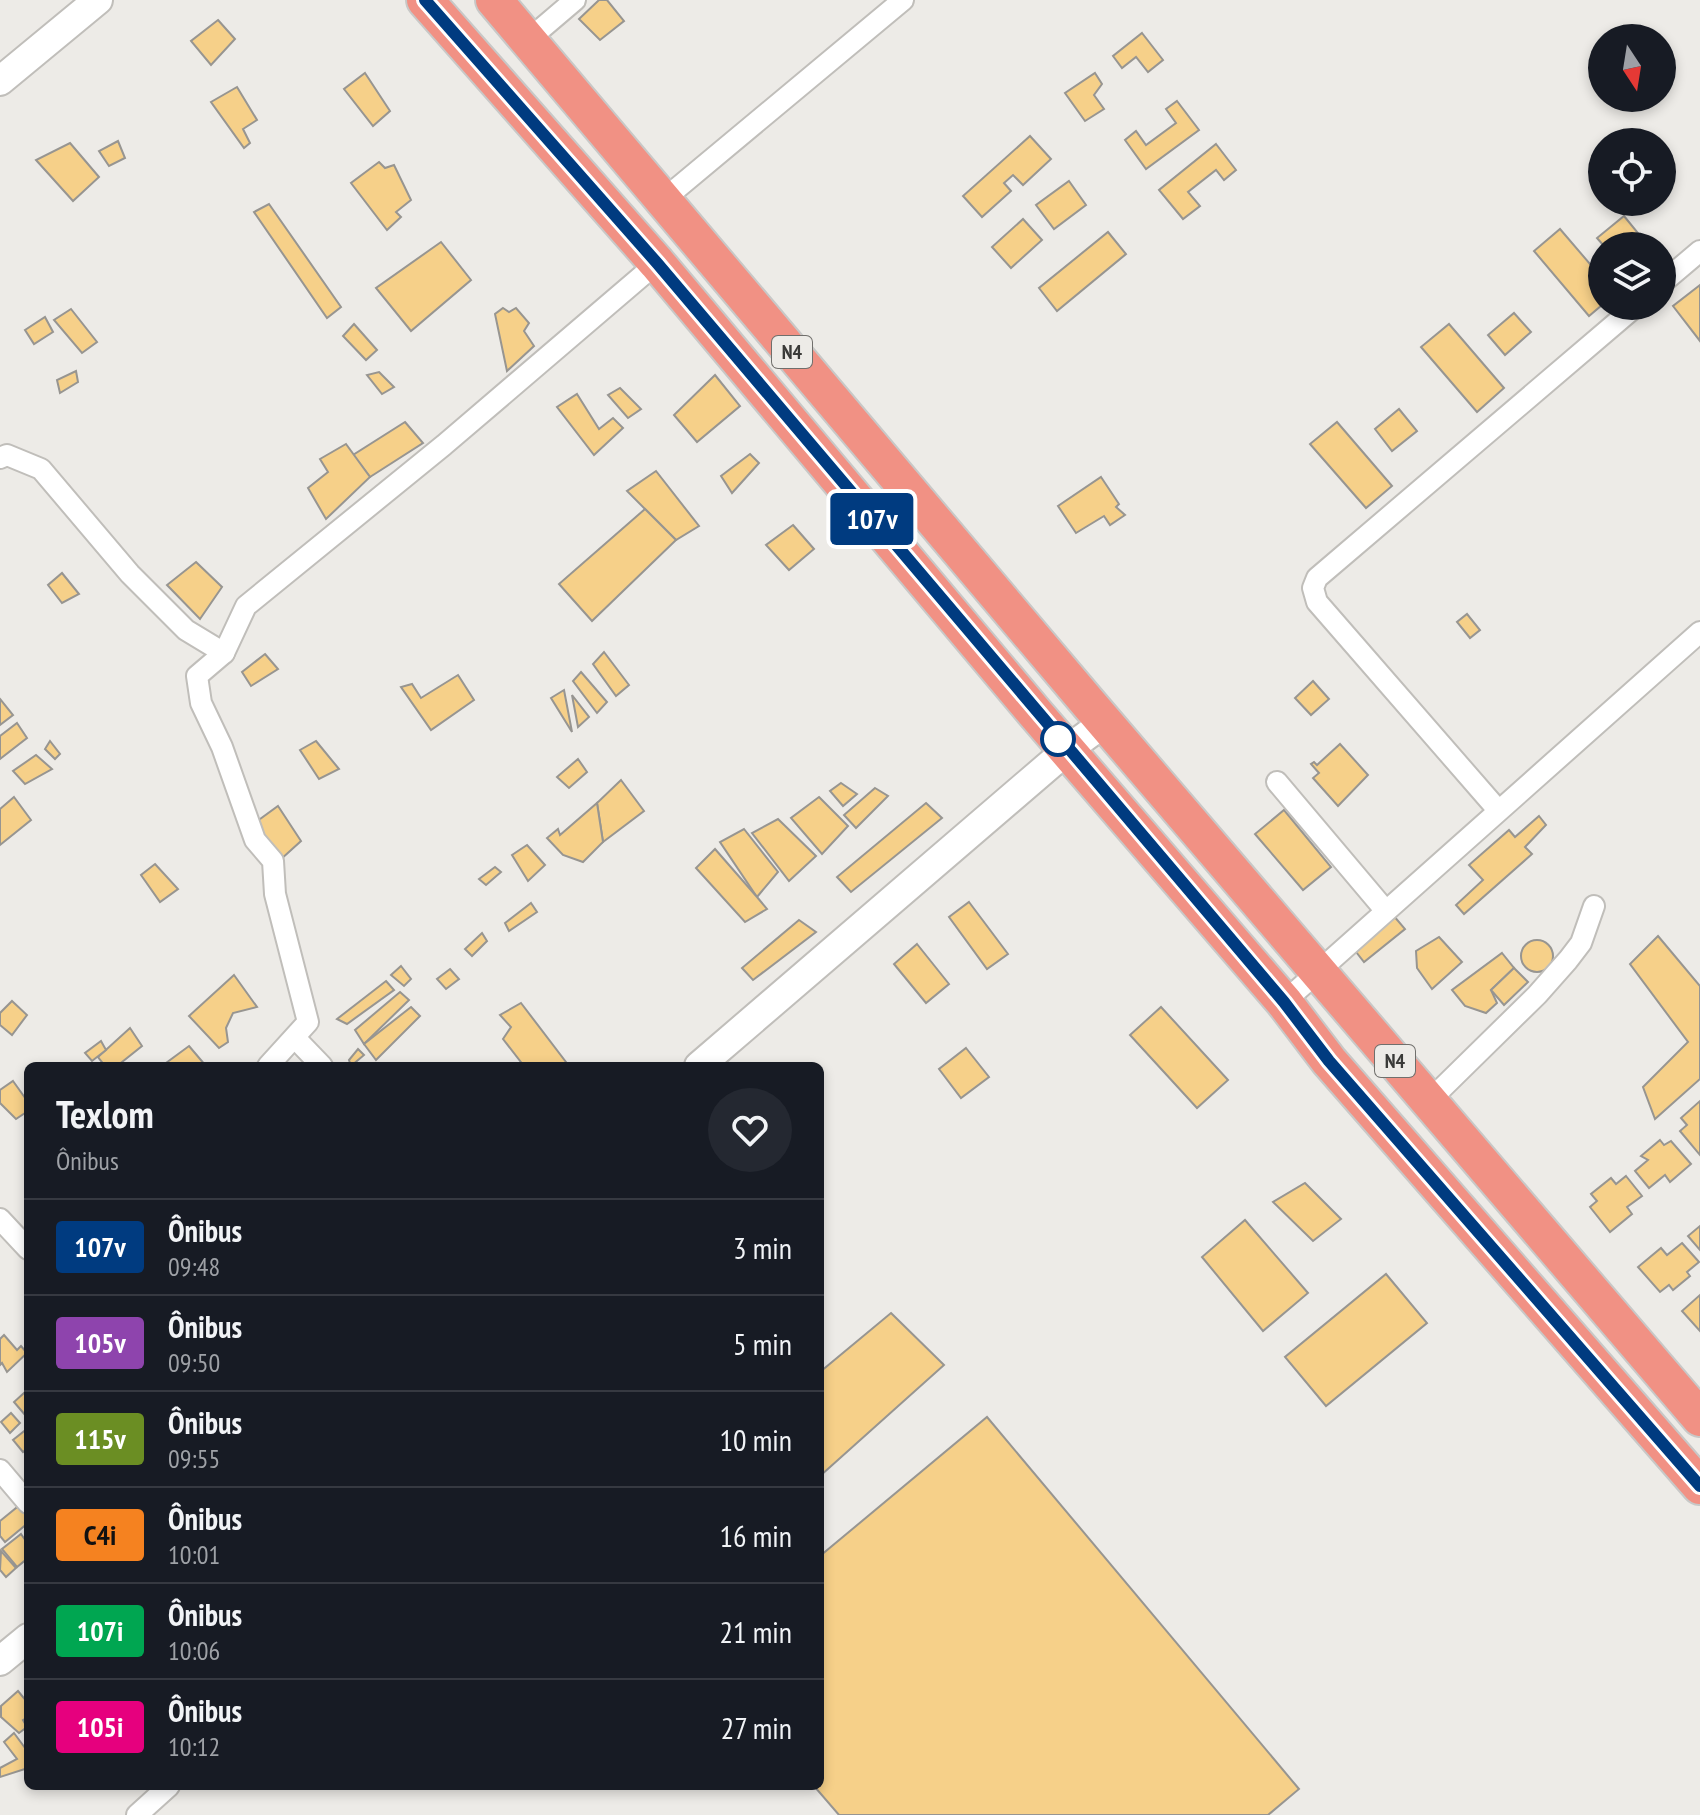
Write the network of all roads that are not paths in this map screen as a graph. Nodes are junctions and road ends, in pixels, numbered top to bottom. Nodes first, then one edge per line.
1 (98, 0) edge
2 (425, 0) edge
3 (494, 0) edge
4 (575, 0) edge
5 (903, 0) edge
6 (528, 40) junction
7 (0, 81) edge
8 (663, 200) junction
9 (1700, 251) edge
10 (657, 263) junction
11 (1676, 271) edge
12 (1620, 320) edge
13 (0, 458) edge
14 (1700, 632) edge
15 (224, 653) junction
16 (1105, 722) junction
17 (1067, 750) junction
18 (1277, 782) dead end
19 (1498, 810) junction
20 (1594, 906) dead end
21 (1385, 910) junction
22 (1316, 971) junction
23 (1284, 1002) junction
24 (296, 1039) junction
25 (272, 1062) edge
26 (318, 1062) edge
27 (704, 1062) edge
28 (1430, 1100) junction
29 (0, 1219) edge
30 (24, 1245) edge
31 (1700, 1418) edge
32 (0, 1470) edge
33 (1700, 1486) edge
34 (24, 1498) edge
35 (24, 1641) edge
36 (0, 1661) edge
37 (165, 1790) edge
38 (137, 1815) edge

1 - 7 street
2 - 10 highway, N4
3 - 6 highway, N4
4 - 6 street
5 - 8 street
6 - 8 highway, N4
8 - 16 highway, N4
9 - 11 street
10 - 15 street
10 - 17 highway, N4
12 - 19 street
13 - 15 street
14 - 19 street
15 - 24 street
16 - 17 street
16 - 22 highway, N4
17 - 23 highway, N4
17 - 27 street
18 - 21 street
19 - 21 street
20 - 28 street
21 - 22 street
22 - 23 street
22 - 28 highway, N4
23 - 33 highway, N4
24 - 25 street
24 - 26 street
28 - 31 highway, N4
29 - 30 street
32 - 34 street
35 - 36 street
37 - 38 street

